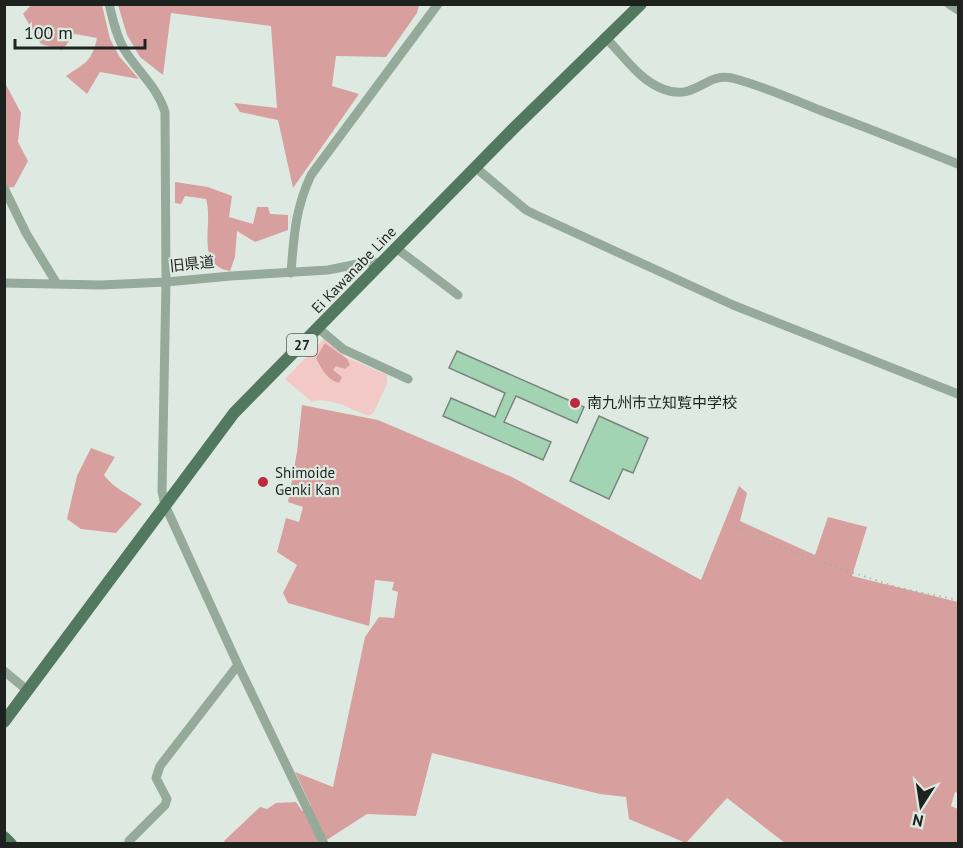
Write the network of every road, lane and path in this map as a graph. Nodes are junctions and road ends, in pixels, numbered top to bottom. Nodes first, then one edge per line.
1 (109, 4) edge
2 (438, 4) edge
3 (641, 4) edge
4 (949, 4) edge
5 (958, 10) edge
6 (605, 38) junction
7 (4, 100) edge
8 (4, 106) edge
9 (958, 164) edge
10 (475, 167) junction
11 (4, 188) edge
12 (396, 248) junction
13 (381, 263) junction
14 (291, 273) junction
15 (166, 282) junction
16 (4, 283) edge
17 (57, 284) junction
18 (458, 295) dead end
19 (318, 328) junction
20 (408, 379) dead end
21 (958, 394) edge
22 (165, 505) junction
23 (730, 524) dead end
24 (958, 600) edge
25 (238, 665) junction
26 (4, 671) edge
27 (27, 690) junction
28 (4, 722) edge
29 (4, 837) edge
30 (11, 843) edge
31 (130, 843) edge
32 (324, 843) edge

1 - 15 street
2 - 14 street
3 - 6 main road, Ei Kawanabe Line / 27
4 - 5 street
6 - 9 street
6 - 10 main road, Ei Kawanabe Line / 27
7 - 8 path
10 - 12 main road, Ei Kawanabe Line / 27
10 - 21 street
11 - 17 street
12 - 13 main road, Ei Kawanabe Line / 27
12 - 18 street
13 - 14 street, 旧県道
13 - 19 main road, Ei Kawanabe Line / 27
14 - 15 street, 旧県道
15 - 17 street, 旧県道
15 - 22 street
16 - 17 street, 旧県道
19 - 20 street
19 - 22 main road, Ei Kawanabe Line / 27
22 - 25 street
22 - 27 main road, Ei Kawanabe Line / 27
23 - 24 path
25 - 31 street
25 - 32 street
26 - 27 street
27 - 28 main road, Ei Kawanabe Line / 27
29 - 30 main road

